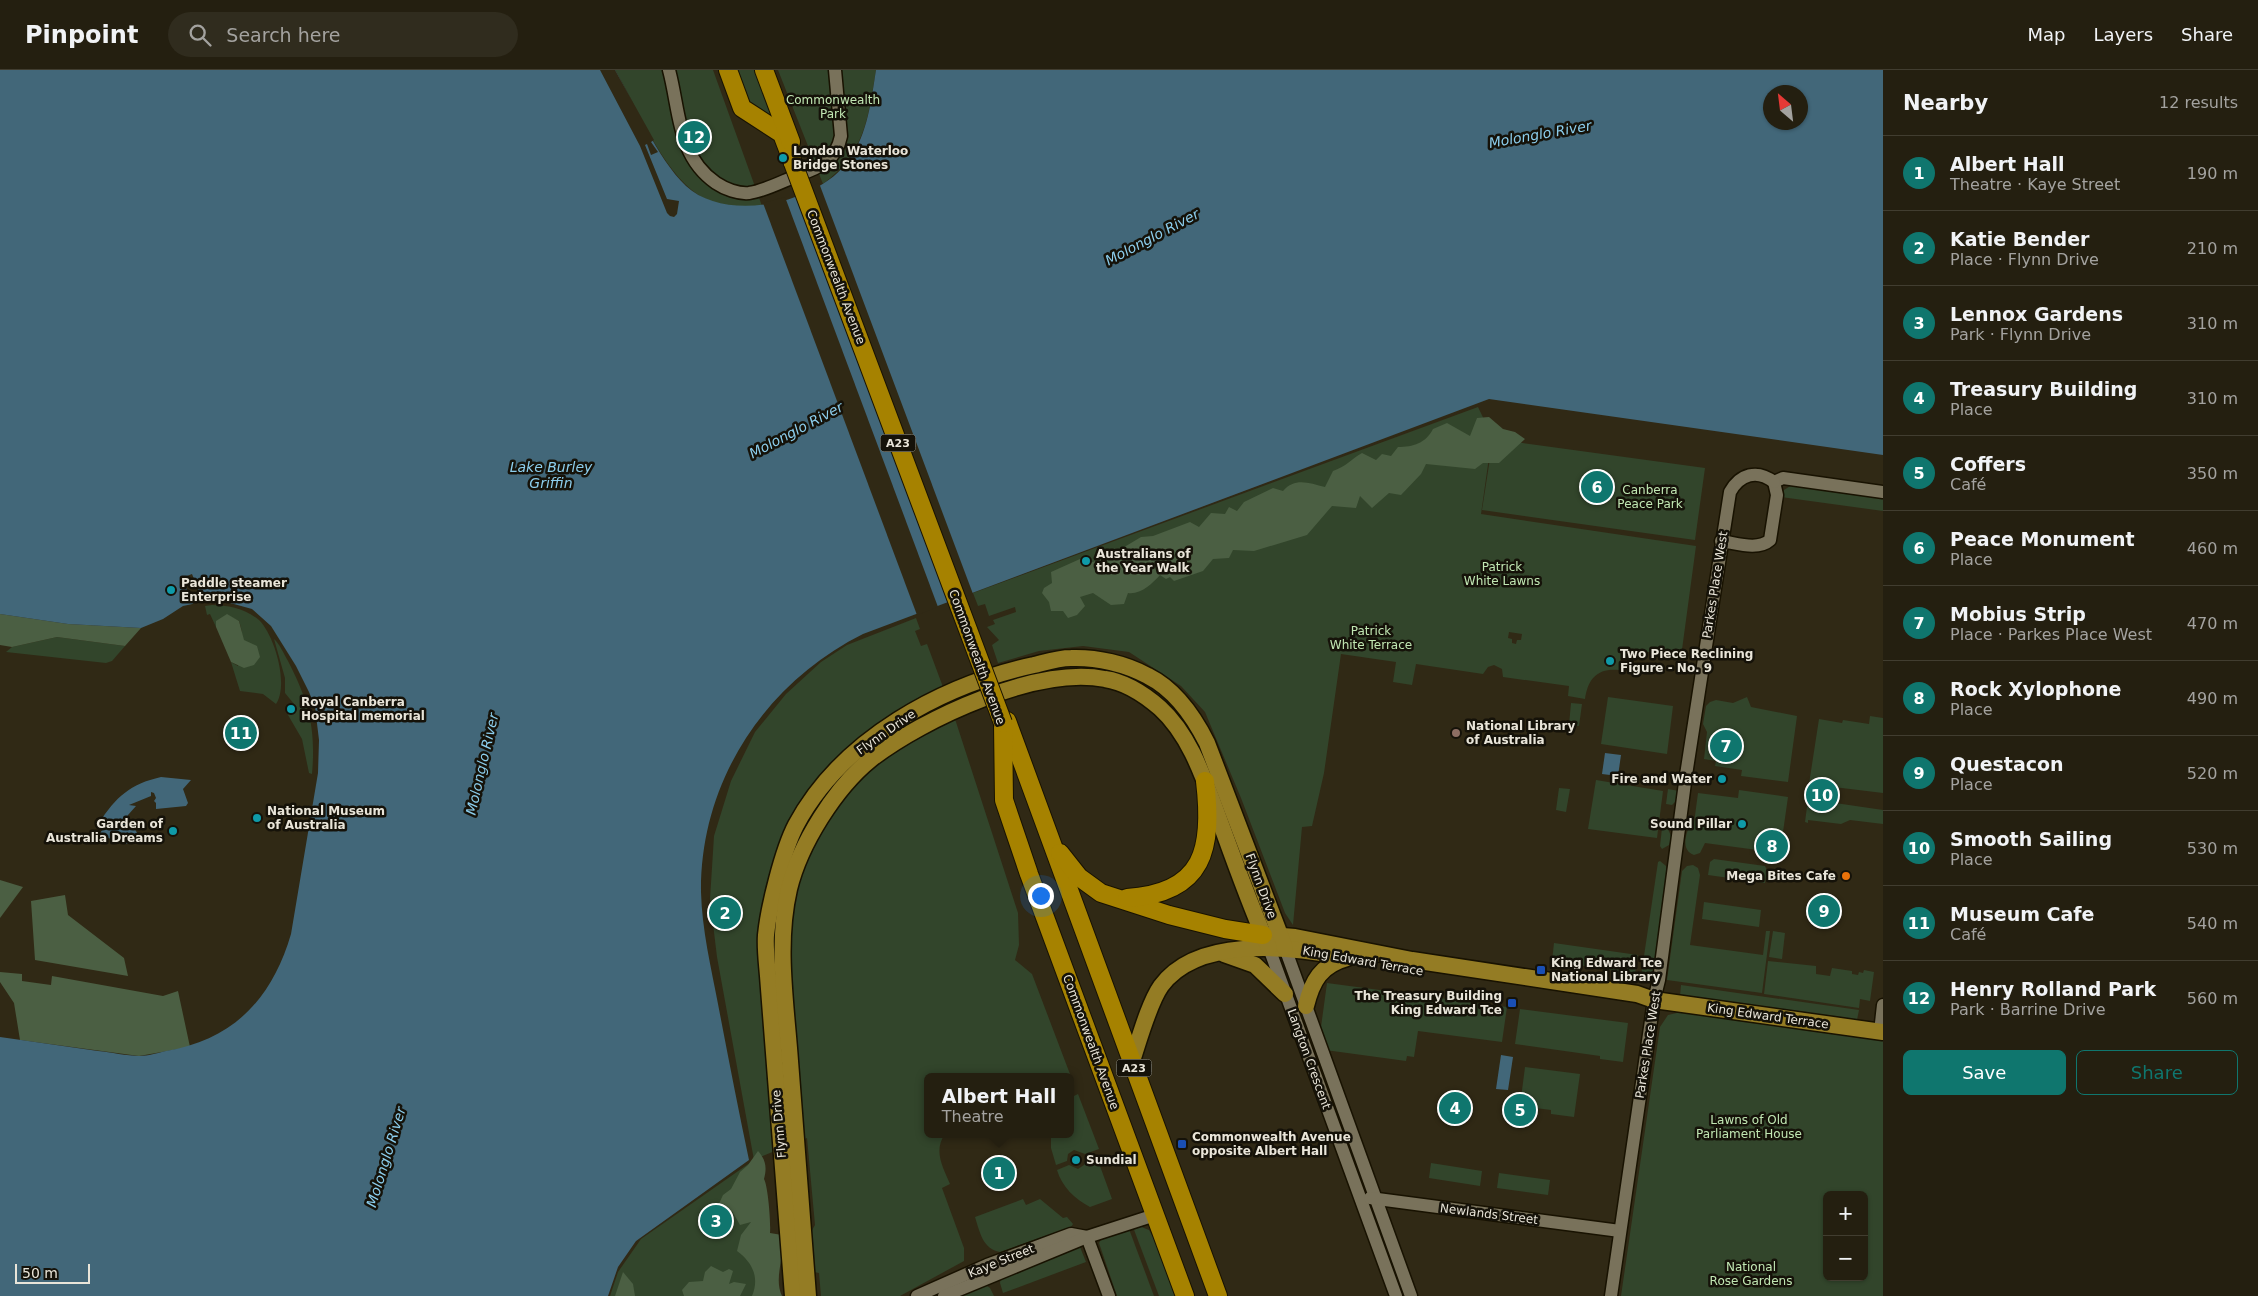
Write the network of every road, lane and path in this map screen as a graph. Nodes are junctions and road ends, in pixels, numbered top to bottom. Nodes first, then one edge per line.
1 (669, 70) edge
2 (728, 70) edge
3 (764, 70) edge
4 (835, 70) edge
5 (795, 162) junction
6 (1774, 482) junction
7 (1883, 492) edge
8 (1721, 541) junction
9 (1005, 722) junction
10 (1205, 781) junction
11 (1049, 839) junction
12 (1116, 898) junction
13 (1274, 942) junction
14 (1220, 952) junction
15 (1347, 958) junction
16 (1285, 994) junction
17 (1654, 1000) junction
18 (1883, 1005) edge
19 (1306, 1006) junction
20 (1881, 1032) edge
21 (1132, 1061) junction
22 (1350, 1128) junction
23 (1336, 1132) junction
24 (1359, 1195) junction
25 (1376, 1199) junction
26 (1156, 1215) junction
27 (1620, 1231) junction
28 (1087, 1237) junction
29 (793, 1296) edge
30 (808, 1296) edge
31 (917, 1296) edge
32 (944, 1296) edge
33 (1109, 1296) edge
34 (1185, 1296) edge
35 (1218, 1296) edge
36 (1396, 1296) edge
37 (1411, 1296) edge
38 (1611, 1296) edge

1 - 4 street
2 - 5 highway, Commonwealth Avenue / A23
3 - 5 highway, Commonwealth Avenue / A23
5 - 9 highway, Commonwealth Avenue / A23, bridge
5 - 9 highway, Commonwealth Avenue / A23, bridge
6 - 7 street
6 - 8 street, Parkes Place West
6 - 8 street
8 - 17 street, Parkes Place West
9 - 11 highway, Commonwealth Avenue / A23
9 - 26 highway, Commonwealth Avenue / A23
10 - 12 highway
10 - 13 main road, Flynn Drive
10 - 30 main road, Flynn Drive
11 - 12 highway
11 - 21 highway, Commonwealth Avenue / A23
12 - 13 highway
13 - 14 main road, King Edward Terrace
13 - 15 main road, King Edward Terrace
13 - 16 street, Langton Crescent
13 - 17 main road, King Edward Terrace
13 - 19 street, Langton Crescent
13 - 29 main road, Flynn Drive
14 - 16 main road
14 - 21 main road, King Edward Terrace
15 - 17 main road, King Edward Terrace
15 - 19 main road
16 - 23 street, Langton Crescent
17 - 20 main road, King Edward Terrace
17 - 27 street, Parkes Place West
18 - 20 street
19 - 22 street, Langton Crescent
21 - 35 highway, Commonwealth Avenue / A23
22 - 23 street
22 - 25 street, Langton Crescent
23 - 24 street, Langton Crescent
24 - 25 street, Newlands Street
24 - 36 street, Langton Crescent
25 - 27 street, Newlands Street
25 - 37 street, Langton Crescent
26 - 28 street, Kaye Street
26 - 34 highway, Commonwealth Avenue / A23
27 - 38 street, Parkes Place West
28 - 31 street, Kaye Street
28 - 32 street, Kaye Street
28 - 33 street

